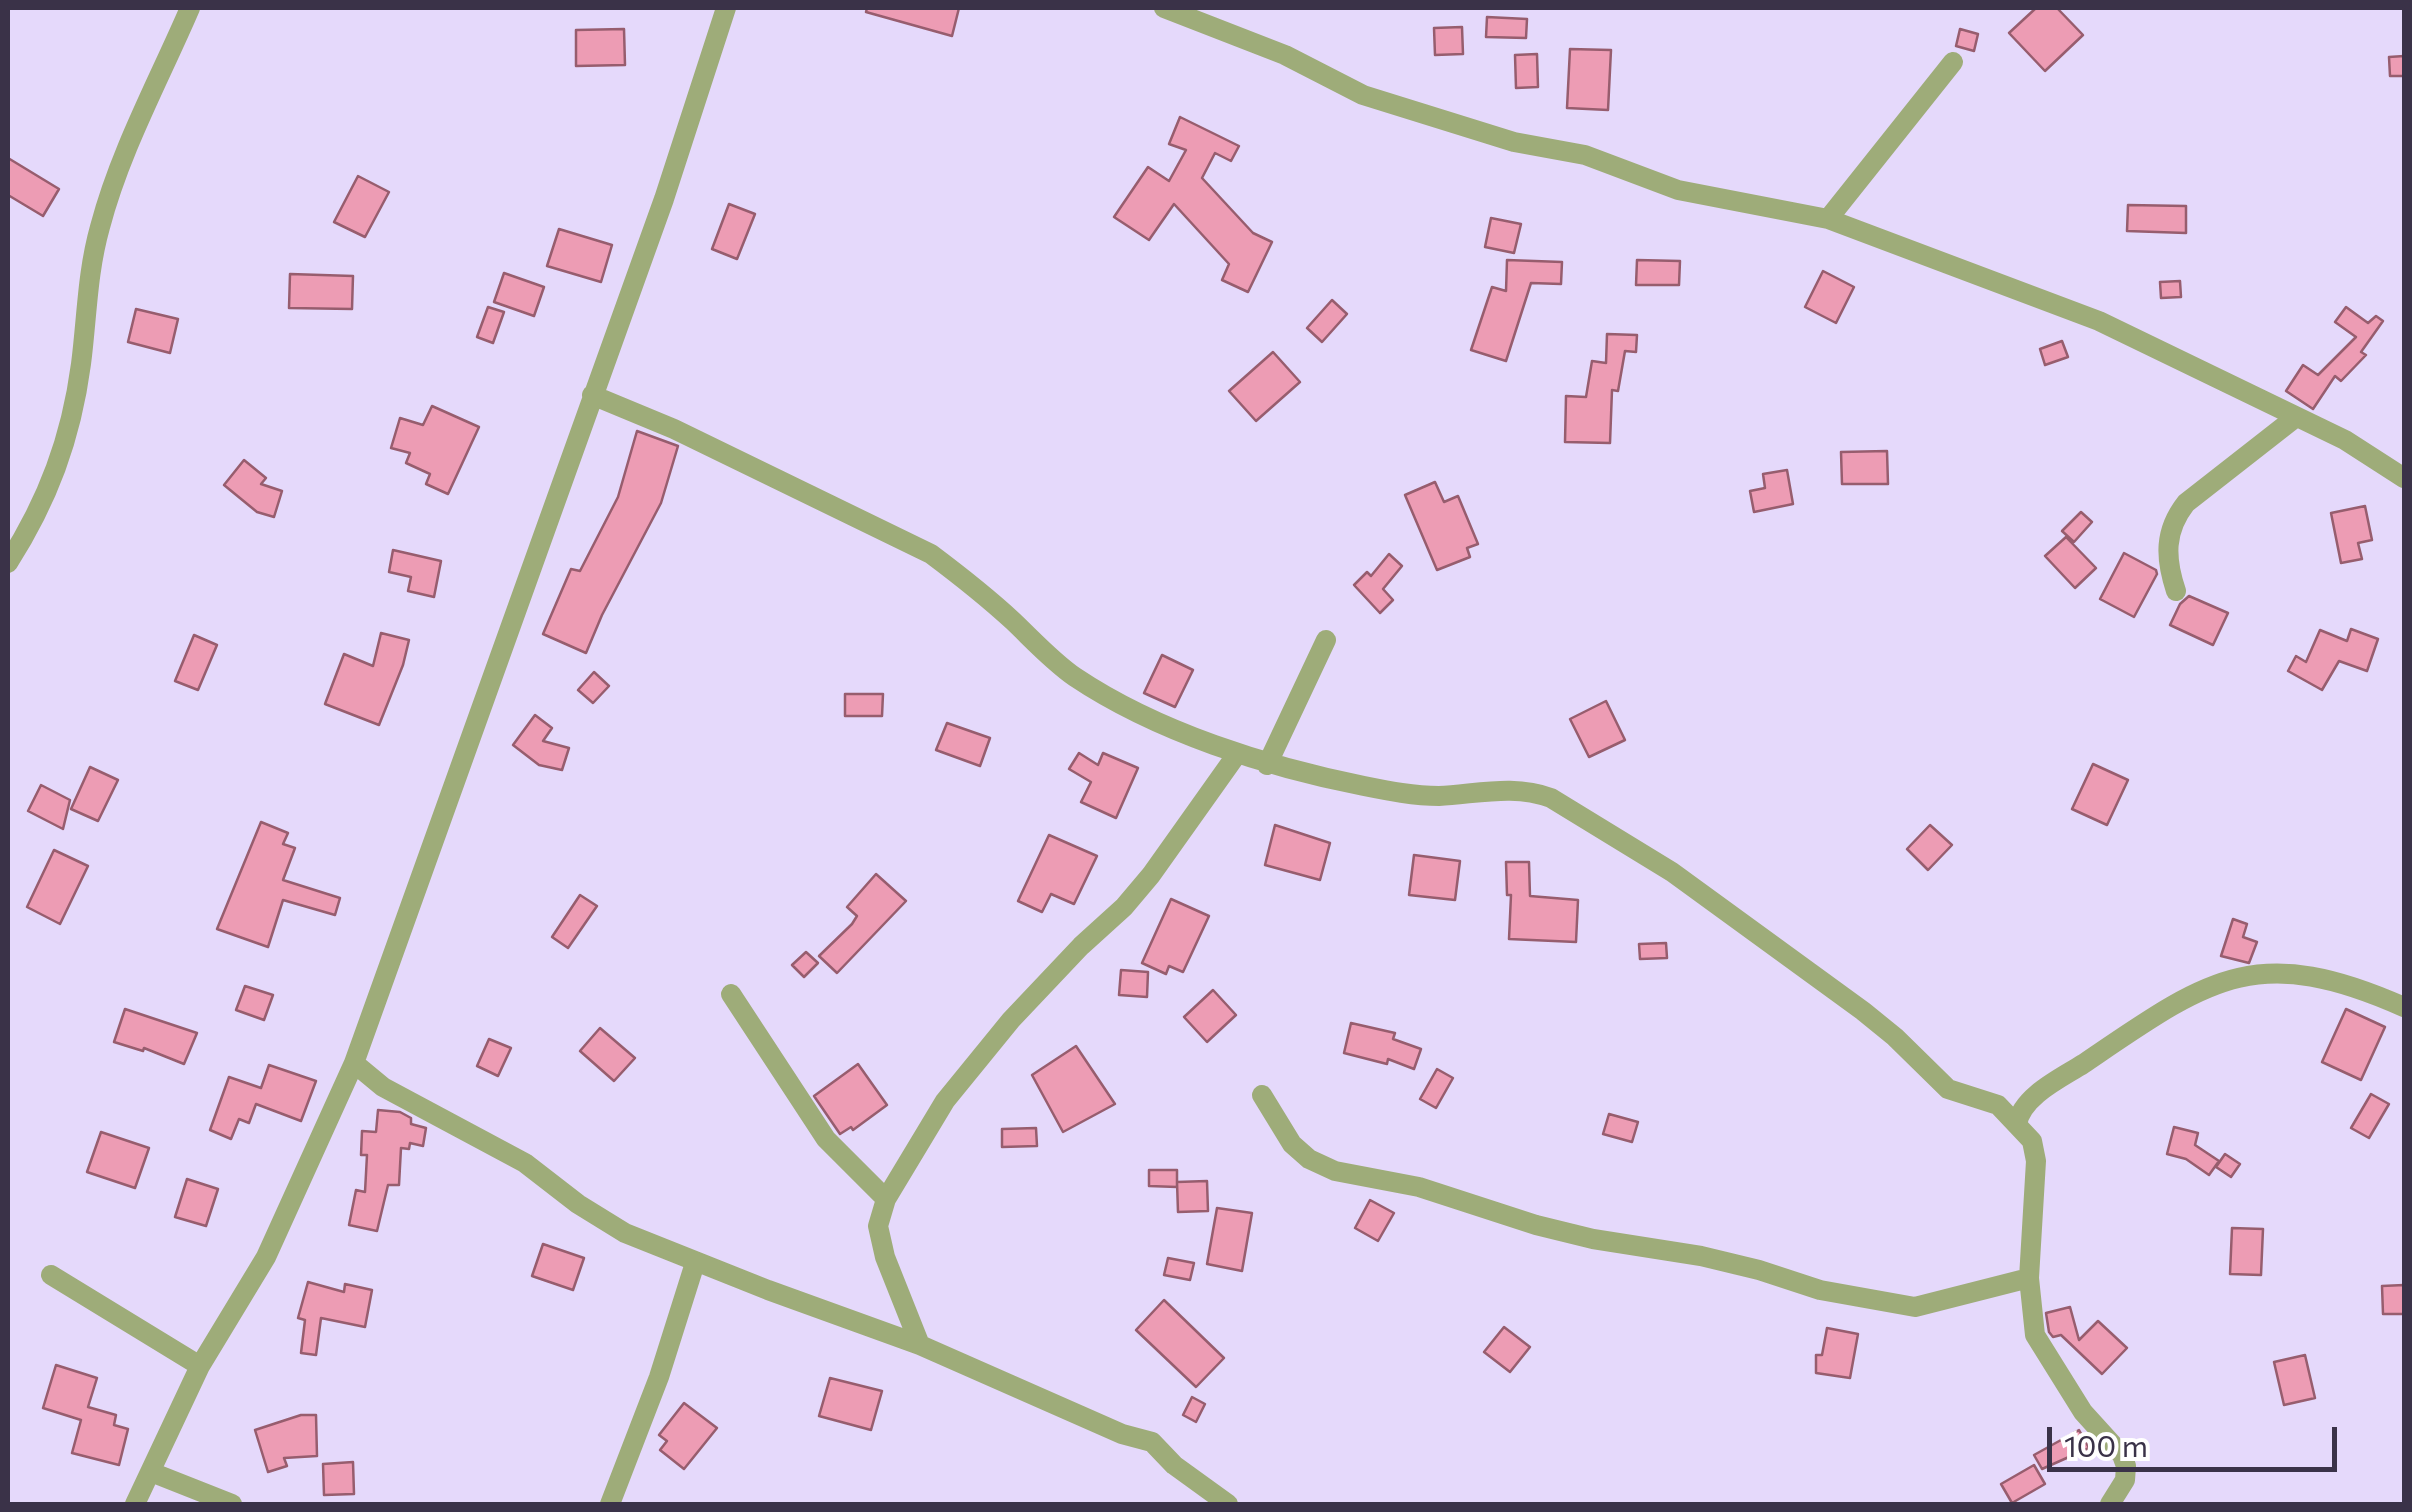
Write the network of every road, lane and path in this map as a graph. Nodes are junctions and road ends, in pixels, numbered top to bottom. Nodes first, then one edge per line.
1 (190, 8) edge
2 (726, 8) edge
3 (1166, 8) edge
4 (1953, 62) dead end
5 (1828, 219) junction
6 (592, 396) junction
7 (2296, 417) junction
8 (2404, 478) edge
9 (8, 563) edge
10 (2176, 591) dead end
11 (1326, 640) dead end
12 (1236, 754) junction
13 (1268, 764) junction
14 (731, 994) dead end
15 (2404, 1007) edge
16 (354, 1063) junction
17 (1262, 1095) dead end
18 (2017, 1124) junction
19 (886, 1199) junction
20 (695, 1262) junction
21 (51, 1275) dead end
22 (2029, 1278) junction
23 (920, 1346) junction
24 (200, 1366) junction
25 (150, 1472) junction
26 (136, 1504) edge
27 (232, 1504) edge
28 (610, 1504) edge
29 (1228, 1504) edge
30 (2110, 1504) edge

1 - 9 street
2 - 6 street
3 - 5 street
4 - 5 street
5 - 7 street
6 - 12 street
6 - 16 street
7 - 8 street
7 - 10 street
11 - 13 street
12 - 13 street
12 - 19 street
13 - 18 street
14 - 19 street
15 - 18 street
16 - 20 street
16 - 24 street
17 - 22 street
18 - 22 street
19 - 23 street
20 - 23 street
20 - 28 street
21 - 24 street
22 - 30 street
23 - 29 street
24 - 25 street
25 - 26 street
25 - 27 street

